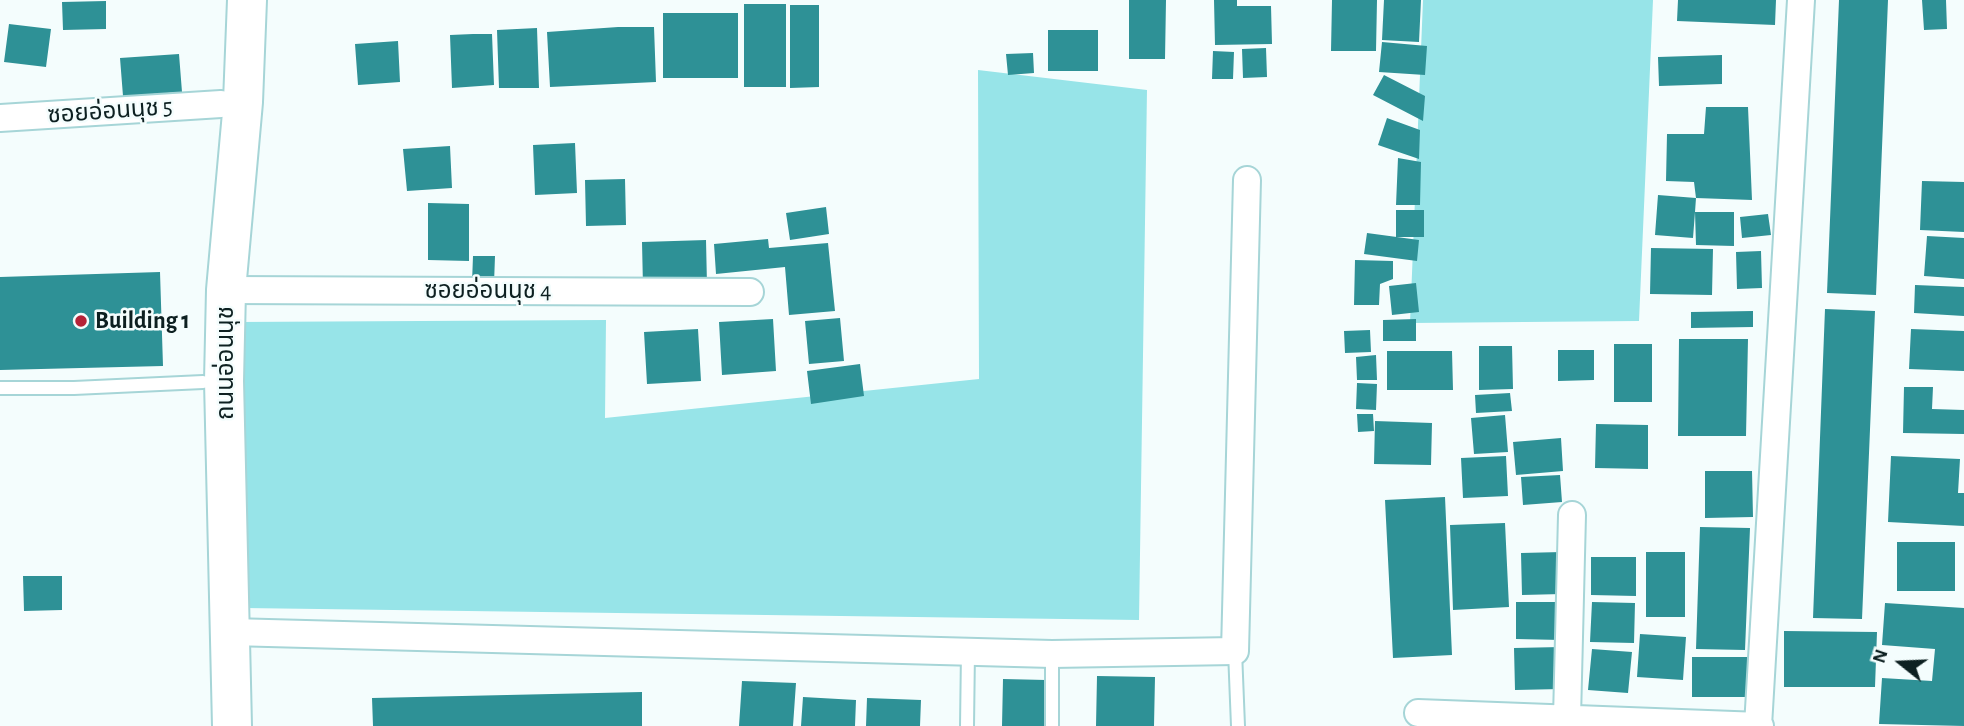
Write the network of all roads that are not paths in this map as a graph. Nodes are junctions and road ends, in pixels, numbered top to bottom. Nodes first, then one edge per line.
1 (220, 0) edge
2 (247, 0) edge
3 (1801, 0) edge
4 (221, 104) junction
5 (0, 118) edge
6 (1247, 180) dead end
7 (226, 290) junction
8 (750, 292) dead end
9 (214, 381) junction
10 (0, 388) edge
11 (1572, 515) dead end
12 (220, 632) junction
13 (968, 651) junction
14 (1236, 651) junction
15 (1052, 654) junction
16 (1418, 713) dead end
17 (1567, 718) junction
18 (212, 726) edge
19 (232, 726) edge
20 (967, 726) edge
21 (1052, 726) edge
22 (1238, 726) edge
23 (1758, 726) edge

1 - 4 main road, ถนนอ่อนนุช
2 - 7 main road, ถนนอ่อนนุช
3 - 23 street
4 - 5 street, ซอยอ่อนนุช 5
4 - 9 main road, ถนนอ่อนนุช
6 - 14 street
7 - 8 street, ซอยอ่อนนุช 4
7 - 9 main road, ถนนอ่อนนุช
9 - 10 lane
9 - 12 main road, ถนนอ่อนนุช
11 - 17 street
12 - 13 street
12 - 18 main road, ถนนอ่อนนุช
12 - 19 main road, ถนนอ่อนนุช
13 - 15 street
13 - 20 lane
14 - 15 street
14 - 22 lane
15 - 21 lane
16 - 17 street
17 - 23 street

